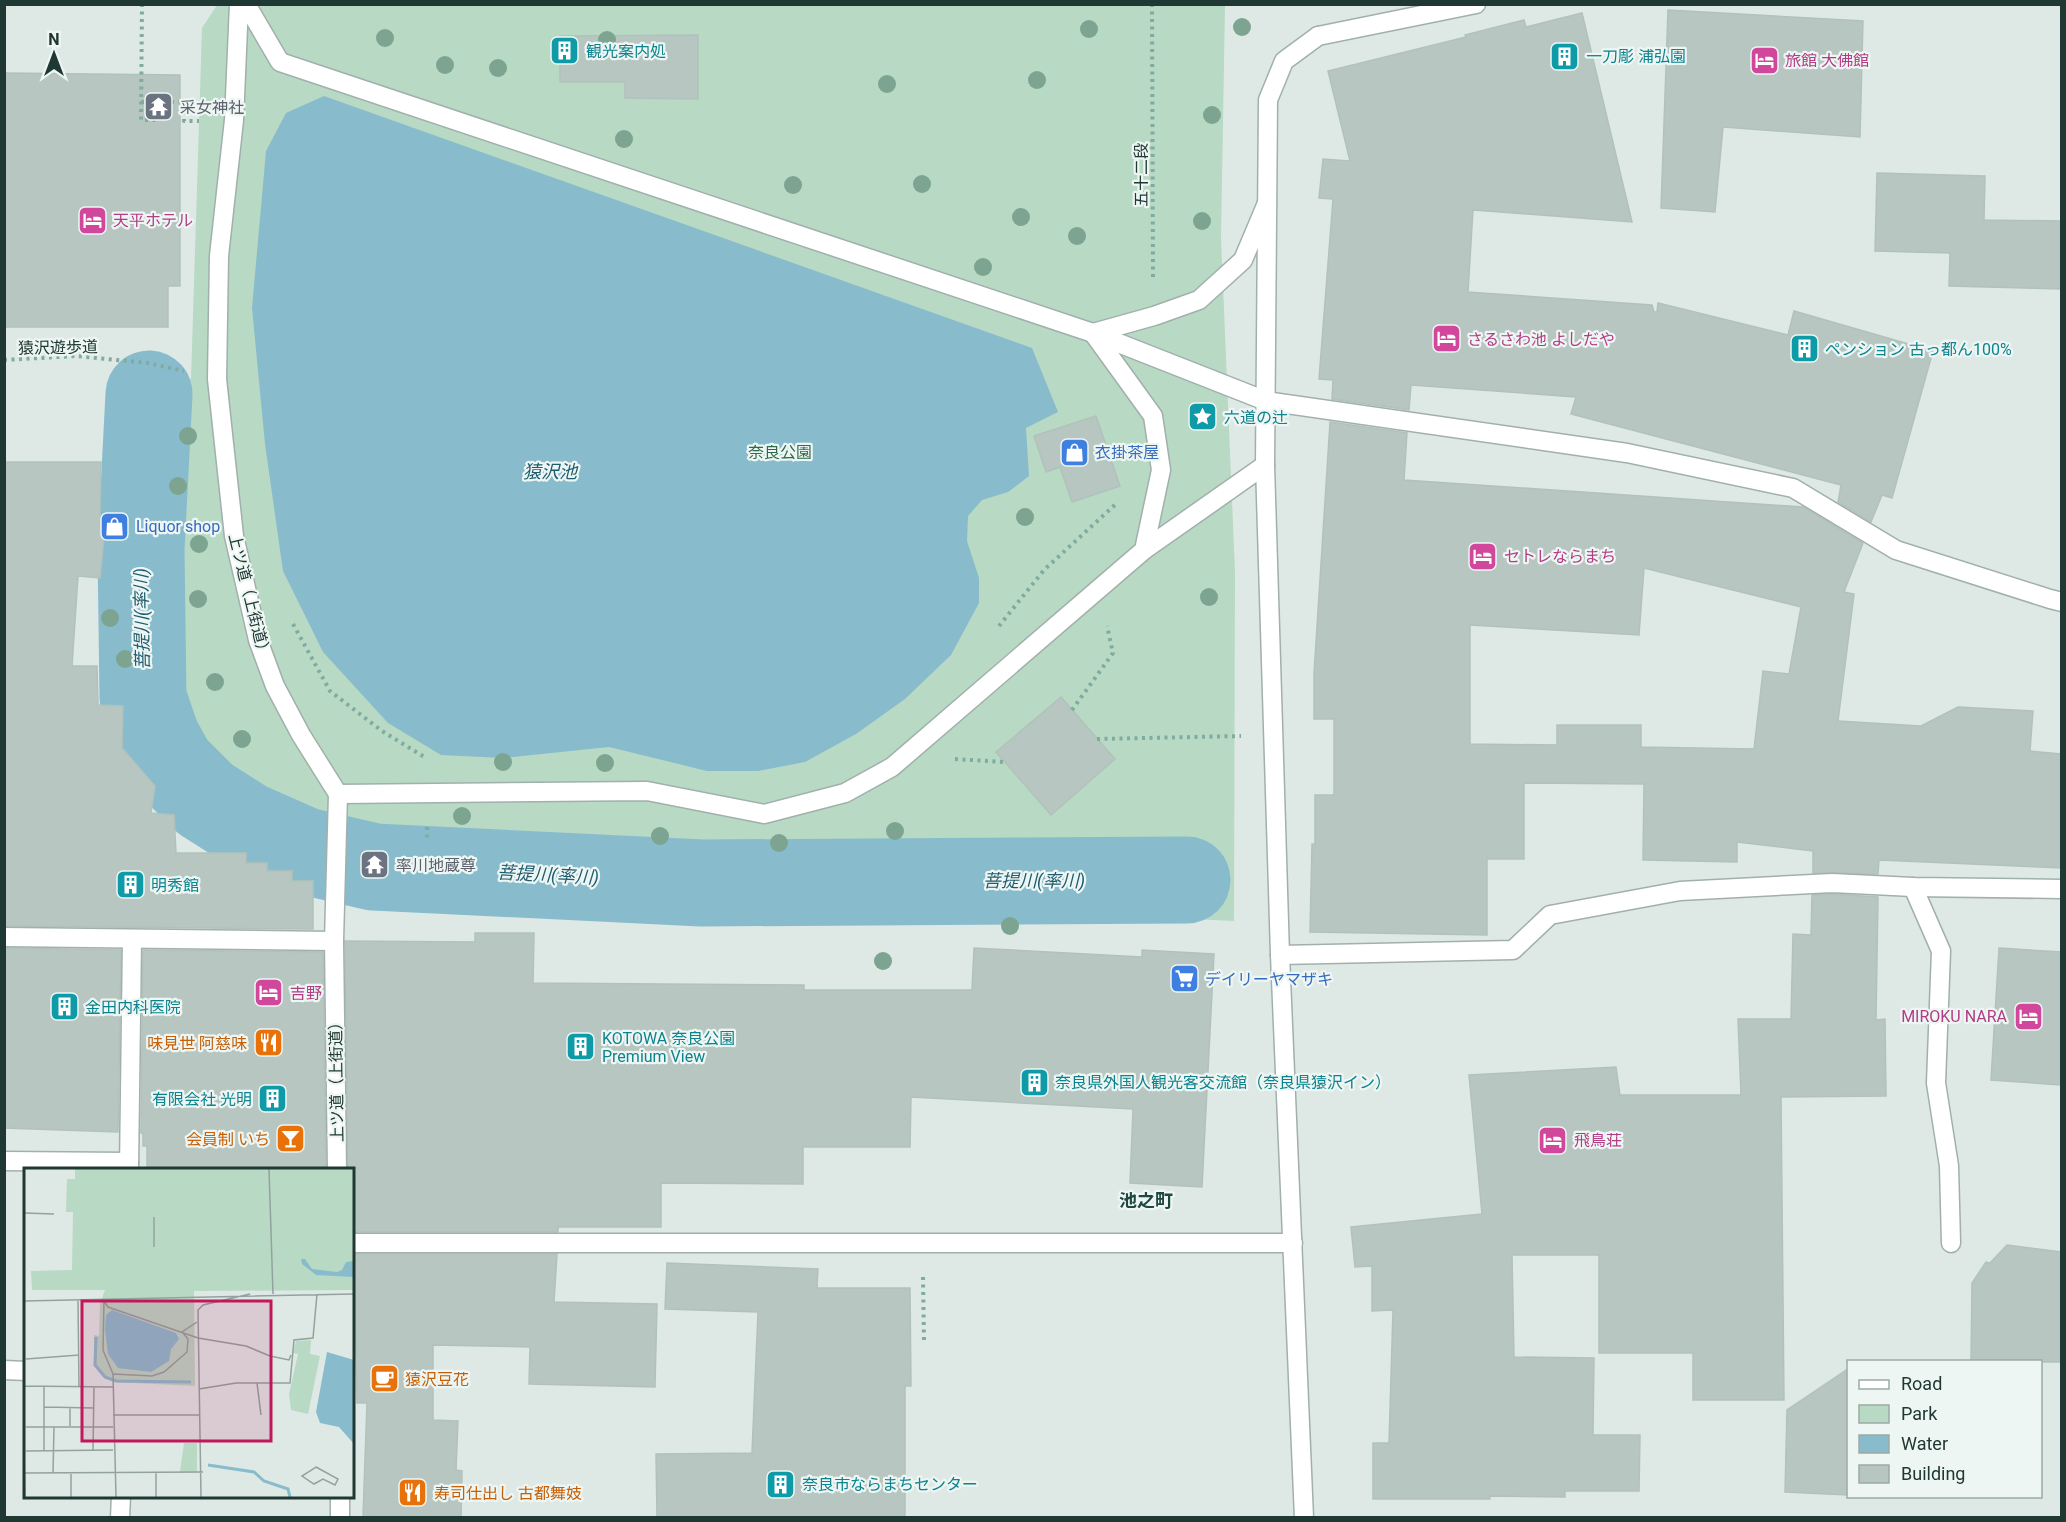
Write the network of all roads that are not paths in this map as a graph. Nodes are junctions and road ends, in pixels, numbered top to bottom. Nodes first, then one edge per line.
1 (239, 4) edge
2 (246, 4) edge
3 (1476, 4) edge
4 (1267, 203) junction
5 (1093, 333) junction
6 (1266, 401) junction
7 (1265, 465) junction
8 (1144, 550) junction
9 (2061, 602) edge
10 (339, 802) junction
11 (1913, 887) junction
12 (2061, 890) edge
13 (4, 937) edge
14 (132, 939) junction
15 (334, 941) junction
16 (1280, 956) junction
17 (4, 1161) edge
18 (129, 1166) edge
19 (337, 1168) edge
20 (354, 1243) edge
21 (1293, 1243) junction
22 (1951, 1243) dead end
23 (4, 1370) edge
24 (24, 1371) edge
25 (121, 1498) edge
26 (340, 1498) edge
27 (120, 1518) edge
28 (340, 1518) edge
29 (1305, 1518) edge

1 - 10 street, 上ツ道（上街道）
2 - 5 street
3 - 4 street
4 - 5 street
4 - 6 street
5 - 6 street
5 - 8 street
6 - 7 street
6 - 9 street
7 - 8 street
7 - 16 street
8 - 10 street
10 - 15 street, 上ツ道（上街道）
11 - 12 street
11 - 16 street
11 - 22 street
13 - 14 street
14 - 15 street
14 - 18 street
15 - 19 street, 上ツ道（上街道）
16 - 21 street
17 - 18 street
20 - 21 street
21 - 29 street
23 - 24 street
25 - 27 street
26 - 28 street

